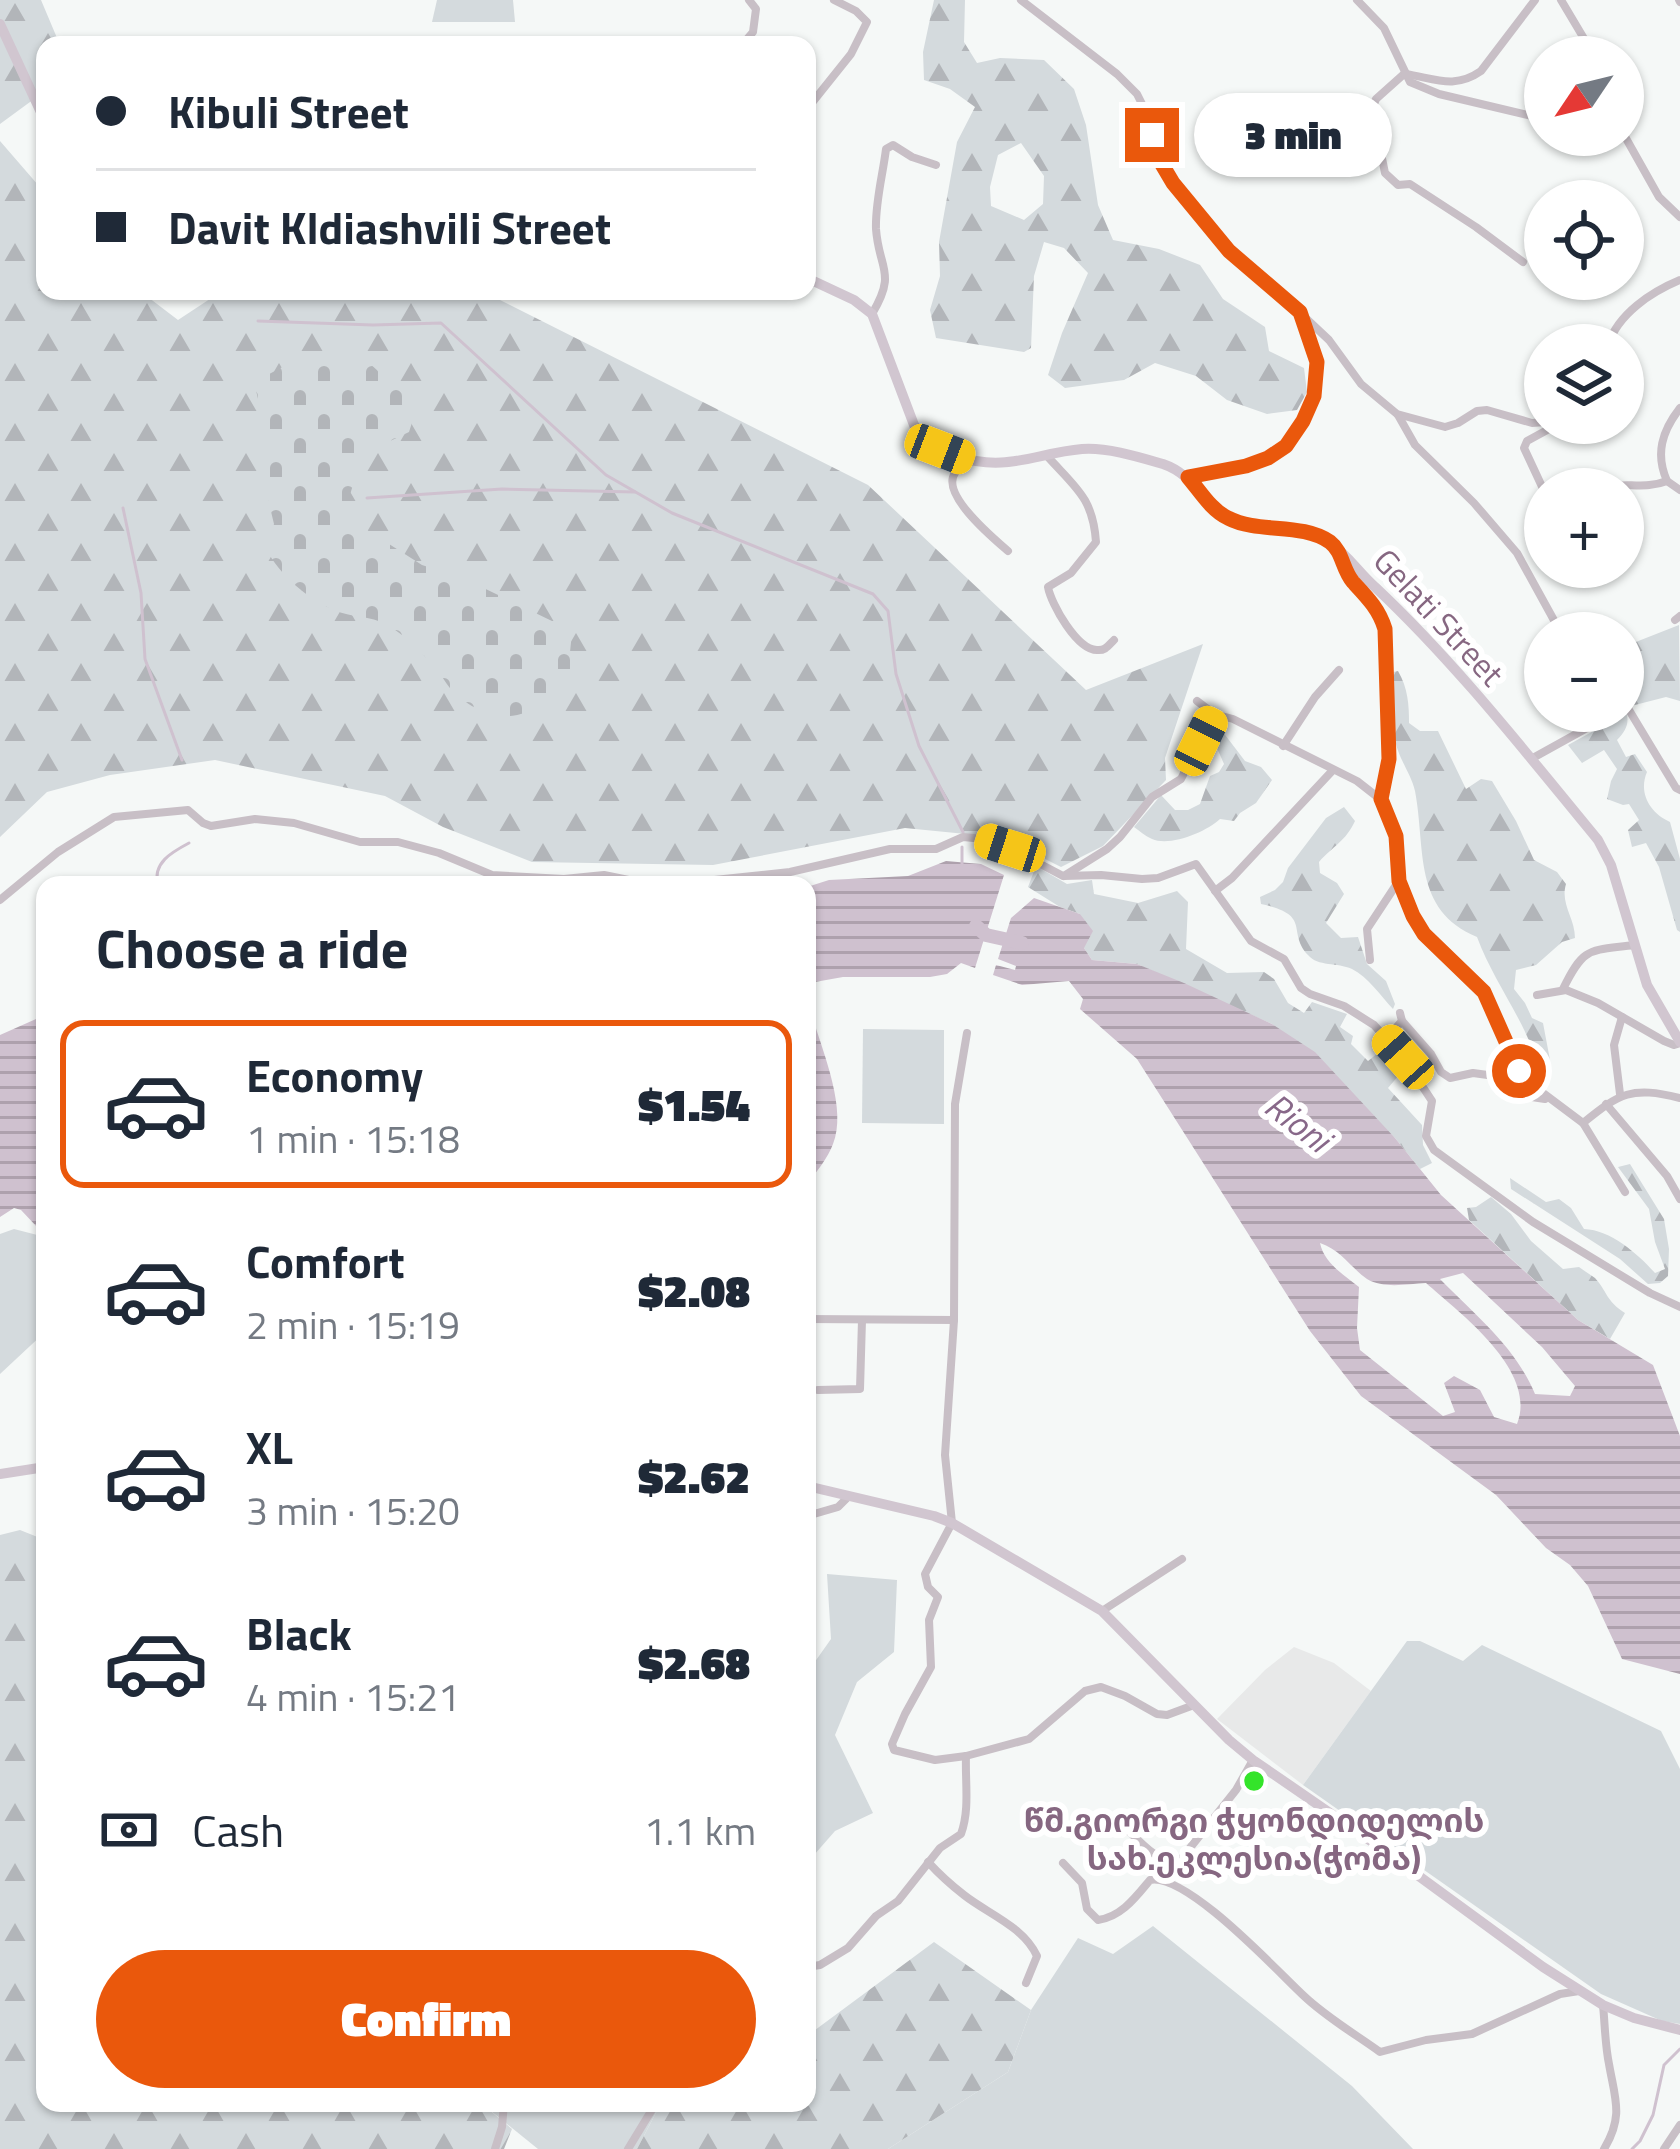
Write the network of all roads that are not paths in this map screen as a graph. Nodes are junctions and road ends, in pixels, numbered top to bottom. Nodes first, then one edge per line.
1 (749, 0) edge
2 (834, 0) edge
3 (1021, 0) edge
4 (1357, 0) edge
5 (1535, 0) edge
6 (1561, 0) edge
7 (0, 24) edge
8 (750, 36) edge
9 (1582, 36) edge
10 (1404, 74) junction
11 (816, 98) edge
12 (36, 102) edge
13 (1524, 114) edge
14 (1636, 156) edge
15 (936, 165) dead end
16 (1680, 217) edge
17 (1523, 262) dead end
18 (1680, 280) edge
19 (816, 282) edge
20 (1300, 312) junction
21 (872, 314) junction
22 (1618, 324) edge
23 (1680, 409) edge
24 (1397, 414) junction
25 (1524, 421) edge
26 (1048, 457) junction
27 (972, 461) junction
28 (1188, 477) junction
29 (1667, 482) junction
30 (1644, 486) edge
31 (1680, 490) edge
32 (1008, 551) dead end
33 (1340, 551) junction
34 (1549, 612) edge
35 (1114, 640) dead end
36 (1339, 670) dead end
37 (1197, 701) dead end
38 (1214, 715) junction
39 (1580, 732) edge
40 (1642, 732) edge
41 (1283, 746) junction
42 (1531, 759) junction
43 (1333, 770) junction
44 (1680, 790) edge
45 (1381, 799) junction
46 (500, 876) edge
47 (752, 876) edge
48 (1063, 876) junction
49 (1399, 881) junction
50 (1215, 891) junction
51 (0, 900) edge
52 (1634, 945) junction
53 (1370, 960) dead end
54 (1563, 990) junction
55 (1537, 995) dead end
56 (1622, 1017) junction
57 (967, 1033) dead end
58 (1387, 1038) junction
59 (1680, 1042) edge
60 (1620, 1094) junction
61 (1680, 1098) edge
62 (1552, 1101) junction
63 (1606, 1104) junction
64 (1583, 1124) junction
65 (1625, 1192) dead end
66 (1680, 1199) edge
67 (1680, 1307) edge
68 (816, 1319) edge
69 (862, 1319) junction
70 (954, 1320) junction
71 (818, 1390) dead end
72 (36, 1468) edge
73 (0, 1474) edge
74 (816, 1488) edge
75 (850, 1496) junction
76 (816, 1513) edge
77 (952, 1523) junction
78 (1183, 1559) dead end
79 (1102, 1611) junction
80 (1194, 1705) junction
81 (966, 1756) junction
82 (1253, 1760) junction
83 (1119, 1822) dead end
84 (928, 1862) junction
85 (1063, 1863) dead end
86 (816, 1966) edge
87 (1026, 1983) dead end
88 (1580, 1990) junction
89 (1603, 2005) junction
90 (1680, 2030) edge
91 (503, 2112) edge
92 (651, 2112) edge
93 (1680, 2125) edge
94 (495, 2149) edge
95 (628, 2149) edge
96 (1604, 2149) edge
97 (1664, 2149) edge

1 - 8 street
2 - 11 street
3 - 20 street
4 - 10 street
5 - 10 street
6 - 9 street
7 - 12 main road
10 - 13 street
10 - 17 street
14 - 16 street
15 - 21 street
18 - 22 street
19 - 21 main road
20 - 24 street
20 - 28 street
21 - 27 main road, Gelati Street
23 - 29 street
24 - 25 street
24 - 34 street
26 - 27 main road, Gelati Street
26 - 28 main road, Gelati Street
26 - 35 street
27 - 32 street
28 - 33 main road, Gelati Street
29 - 30 street
29 - 31 street
33 - 42 main road, Gelati Street
33 - 45 street
36 - 41 street
37 - 38 street
38 - 41 street
38 - 48 street
39 - 42 street
40 - 44 street
41 - 43 street
42 - 52 main road, Gelati Street
43 - 45 street
43 - 50 street
45 - 49 street
46 - 51 street
47 - 48 street
48 - 50 street
49 - 53 street
49 - 62 street
50 - 58 street
52 - 54 street
52 - 59 main road, Gelati Street
54 - 55 street
54 - 56 street
56 - 59 street
56 - 60 street
57 - 70 street
58 - 62 street
58 - 67 street
60 - 61 street
60 - 63 street
62 - 64 street
63 - 64 street
63 - 66 street
64 - 65 street
68 - 69 street
69 - 70 street
69 - 71 street
70 - 77 street
72 - 73 main road
74 - 75 main road
75 - 76 street
75 - 77 main road
77 - 79 main road
77 - 81 street
78 - 79 street
79 - 80 main road
80 - 81 street
80 - 82 main road
81 - 84 street
82 - 83 street
82 - 88 main road
84 - 86 street
84 - 87 street
85 - 88 street
88 - 89 main road
89 - 90 main road
89 - 96 street
91 - 94 street
92 - 95 street
93 - 97 street

